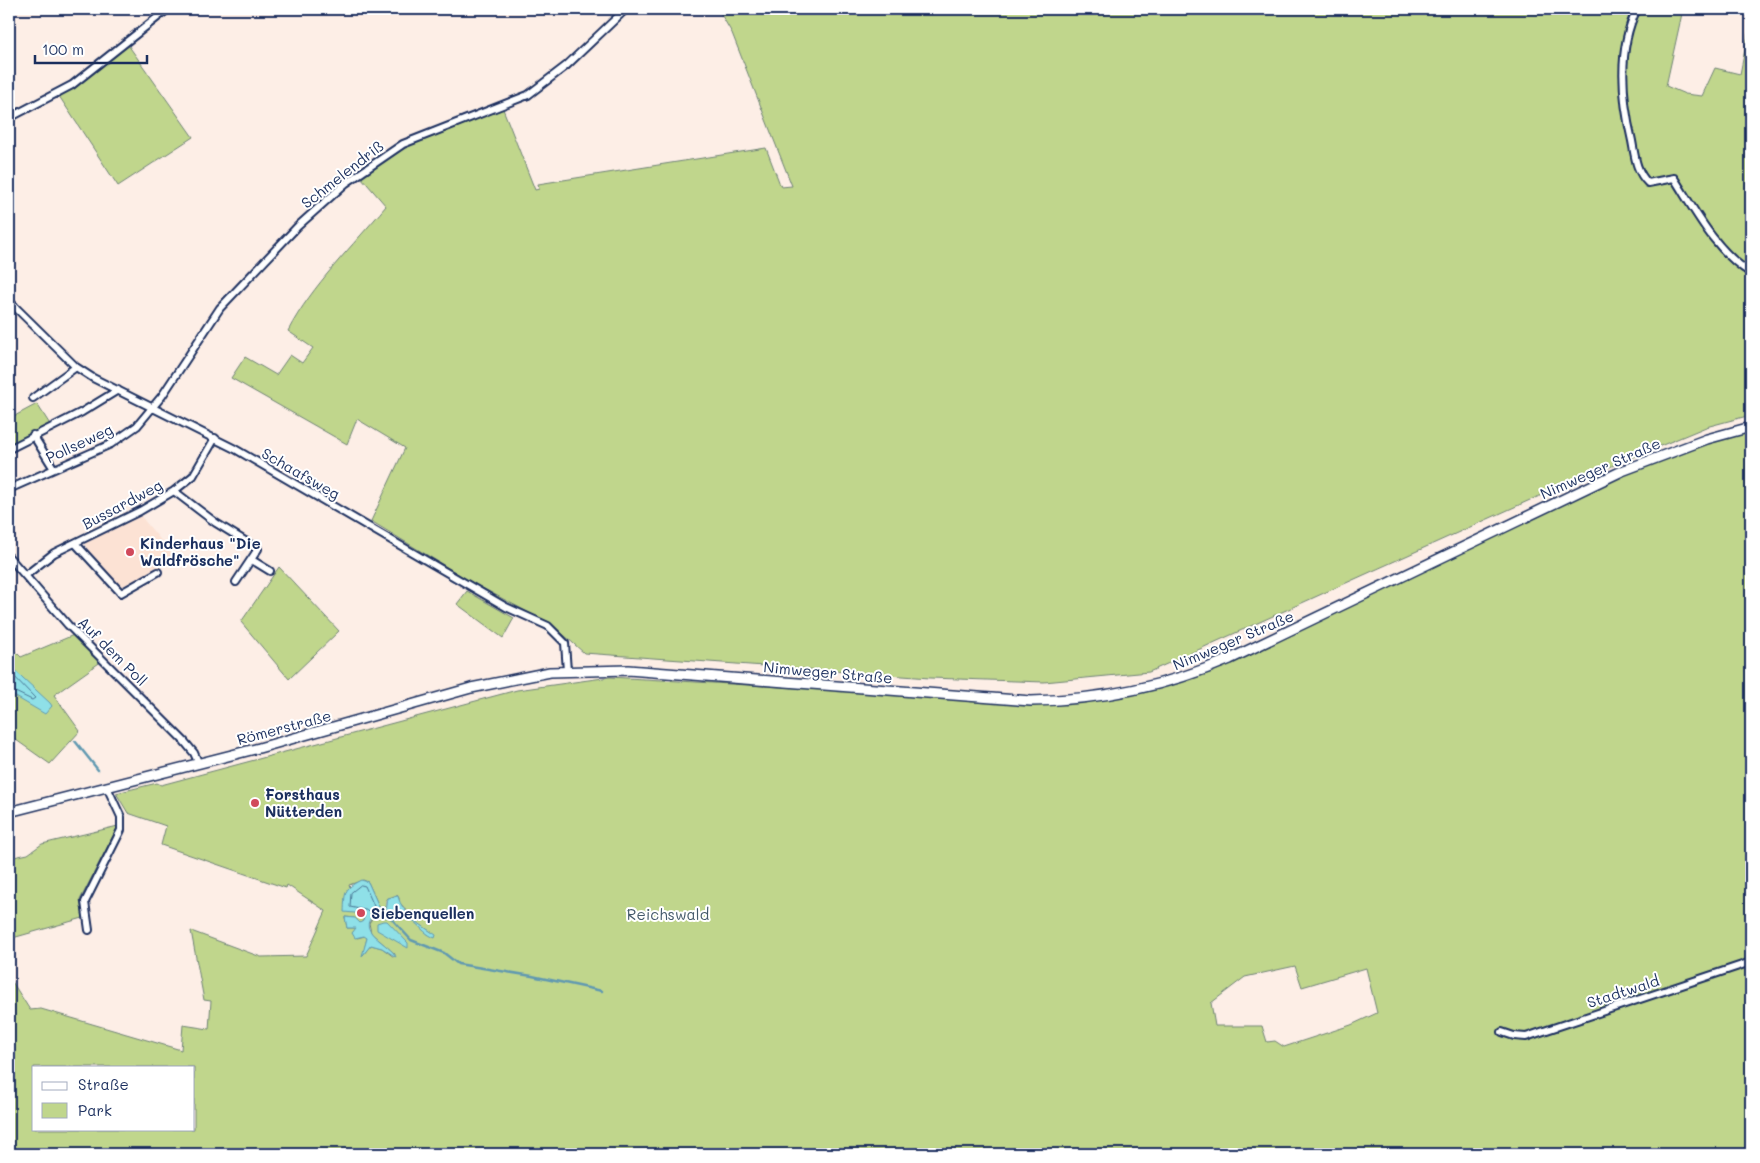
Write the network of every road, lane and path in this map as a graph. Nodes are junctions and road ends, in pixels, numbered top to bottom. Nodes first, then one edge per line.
1 (168, 9) edge
2 (626, 9) edge
3 (1637, 9) edge
4 (9, 118) edge
5 (1751, 272) edge
6 (9, 300) edge
7 (76, 367) junction
8 (118, 390) junction
9 (33, 398) dead end
10 (151, 408) junction
11 (1751, 427) edge
12 (33, 435) junction
13 (215, 438) junction
14 (9, 449) edge
15 (54, 469) junction
16 (9, 490) edge
17 (174, 490) junction
18 (76, 542) junction
19 (9, 557) edge
20 (252, 560) junction
21 (270, 571) dead end
22 (158, 572) dead end
23 (26, 575) junction
24 (236, 582) dead end
25 (567, 671) junction
26 (199, 764) junction
27 (107, 787) junction
28 (9, 812) edge
29 (89, 930) dead end
30 (1751, 962) edge
31 (1502, 1032) dead end

1 - 4 street
2 - 10 street, Schmelendriß
3 - 5 street
6 - 7 street, Schaafsweg
7 - 8 street, Schaafsweg
7 - 9 street
8 - 10 street, Schaafsweg
8 - 12 street
10 - 13 street, Schaafsweg
10 - 15 street, Pollseweg
11 - 25 main road, Nimweger Straße
12 - 14 street
12 - 15 street
13 - 17 street, Bussardweg
13 - 25 street, Schaafsweg
15 - 16 street, Pollseweg
17 - 18 street, Bussardweg
17 - 20 street
18 - 22 street
18 - 23 street, Bussardweg
19 - 23 street, Auf dem Poll
20 - 21 street
20 - 24 street
23 - 26 street, Auf dem Poll
25 - 26 main road, Römerstraße
26 - 27 main road, Römerstraße
27 - 28 main road, Römerstraße
27 - 29 street
30 - 31 street, Stadtwald

